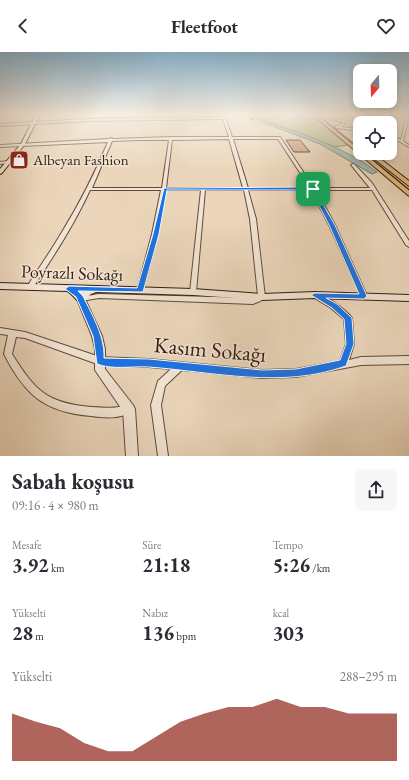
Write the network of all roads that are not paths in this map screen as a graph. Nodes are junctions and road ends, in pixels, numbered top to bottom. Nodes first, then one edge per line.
1 (28, 133) edge
2 (228, 133) edge
3 (336, 133) edge
4 (404, 133) edge
5 (171, 138) junction
6 (230, 138) junction
7 (397, 138) edge
8 (111, 139) junction
9 (402, 141) junction
10 (23, 144) junction
11 (0, 146) edge
12 (409, 146) edge
13 (353, 147) edge
14 (368, 160) edge
15 (379, 160) edge
16 (8, 162) junction
17 (0, 163) edge
18 (353, 165) dead end
19 (0, 172) edge
20 (409, 184) edge
21 (90, 189) junction
22 (165, 189) junction
23 (203, 189) junction
24 (246, 189) junction
25 (313, 189) junction
26 (373, 189) junction
27 (409, 194) edge
28 (409, 246) edge
29 (0, 286) edge
30 (30, 287) junction
31 (69, 289) junction
32 (96, 289) junction
33 (140, 291) junction
34 (193, 292) junction
35 (315, 295) junction
36 (364, 296) junction
37 (262, 297) junction
38 (409, 298) edge
39 (81, 299) junction
40 (0, 331) edge
41 (12, 333) junction
42 (409, 360) edge
43 (100, 362) junction
44 (343, 364) junction
45 (179, 367) junction
46 (129, 409) junction
47 (132, 456) edge
48 (163, 456) edge

1 - 10 main road
2 - 6 street
3 - 13 main road
4 - 9 street
5 - 6 street
5 - 8 street
5 - 22 street
6 - 24 street
6 - 25 street
7 - 9 street
8 - 10 street
8 - 21 street
9 - 12 street
10 - 11 street
10 - 16 main road
14 - 27 main road
15 - 20 main road
16 - 17 street
16 - 19 main road
18 - 26 street
21 - 22 street
21 - 30 street
22 - 23 street
22 - 33 street
23 - 24 street
23 - 34 street
24 - 25 street
24 - 37 street
25 - 26 street
25 - 36 street
26 - 28 street
29 - 30 main road, Poyrazlı Sokağı
30 - 31 main road, Poyrazlı Sokağı
31 - 32 main road, Poyrazlı Sokağı
31 - 39 main road
32 - 33 main road, Poyrazlı Sokağı
32 - 39 main road
33 - 34 main road, Poyrazlı Sokağı
34 - 37 main road, Poyrazlı Sokağı
35 - 36 main road, Poyrazlı Sokağı
35 - 37 main road, Poyrazlı Sokağı
35 - 44 street
36 - 38 main road, Poyrazlı Sokağı
37 - 39 street, Poyrazlı Sokağı
39 - 43 street
40 - 41 street, Kasım Sokağı
41 - 43 street, Kasım Sokağı
41 - 46 street
42 - 44 street, Kasım Sokağı
43 - 45 street, Kasım Sokağı
43 - 46 street
44 - 45 street, Kasım Sokağı
45 - 48 street
46 - 47 street

